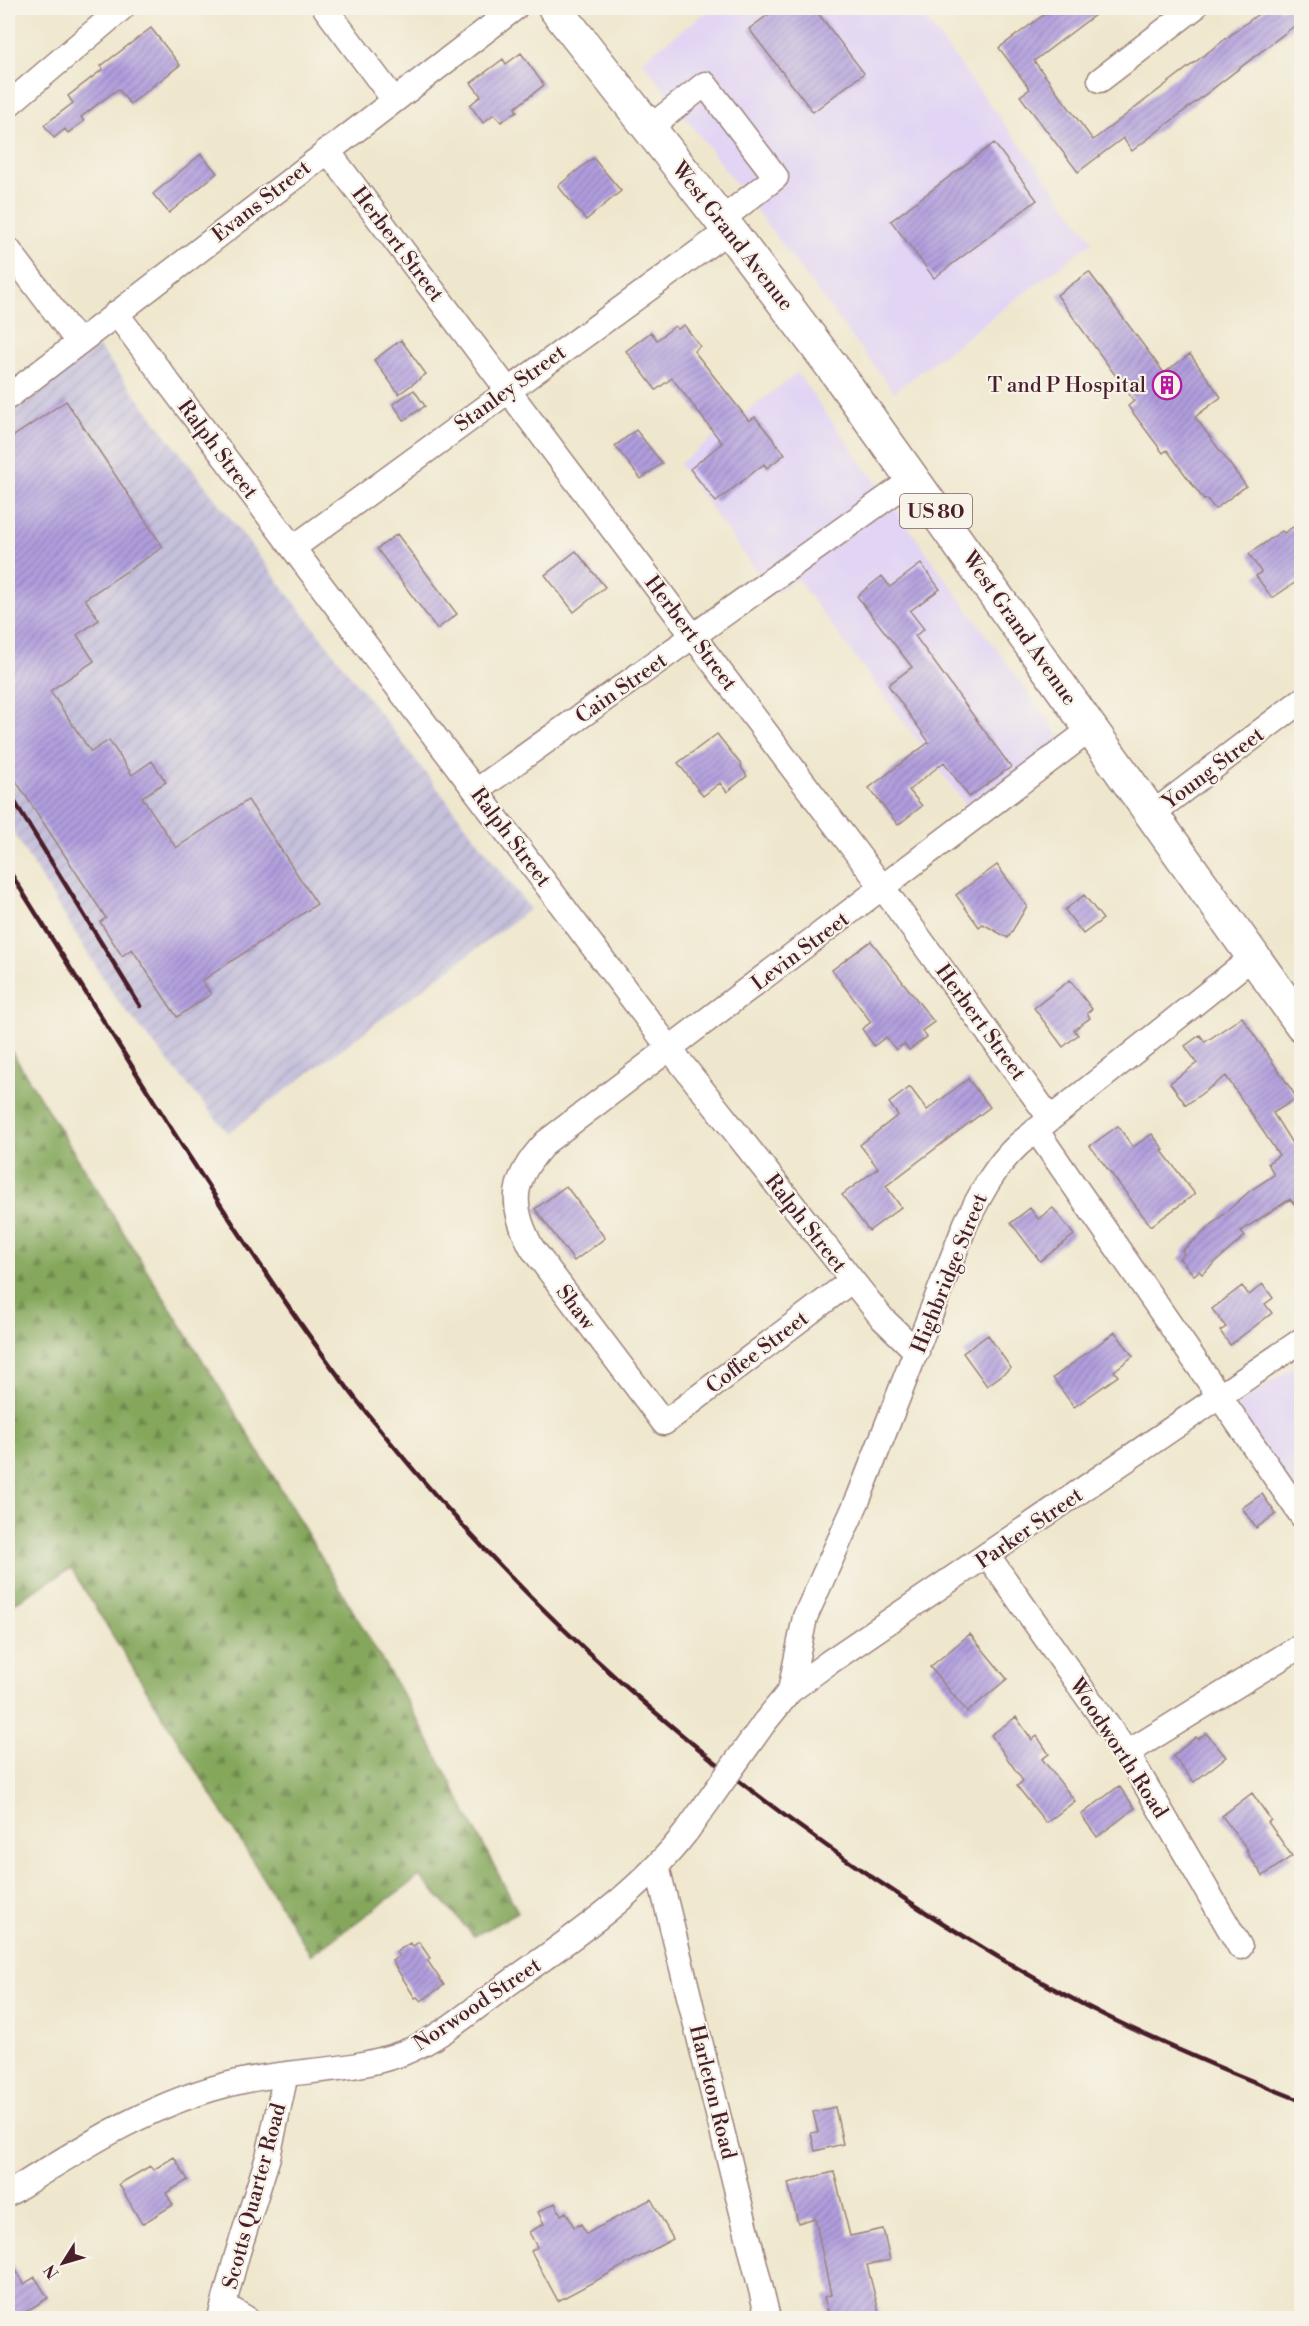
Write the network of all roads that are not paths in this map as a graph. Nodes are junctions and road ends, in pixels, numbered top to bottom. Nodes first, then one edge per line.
1 (326, 8) edge
2 (515, 8) edge
3 (555, 8) edge
4 (1194, 8) edge
5 (107, 12) edge
6 (1100, 80) dead end
7 (394, 100) junction
8 (8, 105) edge
9 (649, 128) junction
10 (327, 150) junction
11 (725, 225) junction
12 (8, 249) edge
13 (116, 313) junction
14 (78, 342) junction
15 (507, 389) junction
16 (8, 397) edge
17 (913, 479) junction
18 (292, 548) junction
19 (693, 637) junction
20 (1302, 700) edge
21 (1091, 729) junction
22 (476, 791) junction
23 (1152, 814) junction
24 (883, 888) junction
25 (1253, 957) junction
26 (1298, 1011) edge
27 (670, 1049) junction
28 (1043, 1124) junction
29 (520, 1180) joint
30 (851, 1281) junction
31 (1302, 1340) edge
32 (917, 1352) junction
33 (1219, 1397) junction
34 (664, 1423) joint
35 (1302, 1516) edge
36 (988, 1556) junction
37 (1302, 1645) edge
38 (790, 1691) junction
39 (764, 1723) joint
40 (1127, 1753) junction
41 (657, 1866) junction
42 (1240, 1947) dead end
43 (286, 2074) junction
44 (8, 2194) edge
45 (222, 2312) edge
46 (246, 2319) edge
47 (768, 2319) edge

1 - 7 street
2 - 7 street, Evans Street
3 - 9 highway, West Grand Avenue / US 80
4 - 6 street
5 - 8 street
7 - 10 street, Evans Street
9 - 11 highway, West Grand Avenue / US 80
9 - 11 street, Stanley Street
10 - 13 street, Evans Street
10 - 15 street, Herbert Street
11 - 15 street, Stanley Street
11 - 17 highway, West Grand Avenue / US 80
12 - 14 street
13 - 14 street, Evans Street
13 - 18 street, Ralph Street
14 - 16 street, Evans Street
15 - 18 street, Stanley Street
15 - 19 street, Herbert Street
17 - 19 street, Cain Street
17 - 21 highway, West Grand Avenue / US 80
18 - 22 street, Ralph Street
19 - 22 street, Cain Street
19 - 24 street, Herbert Street
20 - 23 street, Young Street
21 - 23 highway, West Grand Avenue / US 80
21 - 24 street, Levin Street
22 - 27 street, Ralph Street
23 - 25 highway, West Grand Avenue / US 80
24 - 27 street, Levin Street
24 - 28 street, Herbert Street
25 - 26 highway, West Grand Avenue / US 80
25 - 28 street, Highbridge Street
27 - 29 street, Levin Street
27 - 30 street, Ralph Street
28 - 32 street, Highbridge Street
28 - 33 street, Herbert Street
29 - 34 street, Shaw
30 - 32 street, Ralph Street
30 - 34 street, Coffee Street
31 - 33 street, Parker Street
32 - 38 street, Highbridge Street
33 - 35 street, Herbert Street
33 - 36 street, Parker Street
36 - 38 street, Parker Street
36 - 40 street, Woodworth Road
37 - 40 street
38 - 39 street, Parker Street
39 - 41 street, Norwood Street, bridge
40 - 42 street, Woodworth Road
41 - 43 street, Norwood Street
41 - 47 street, Harleton Road
43 - 44 street, Norwood Street
43 - 45 street, Scotts Quarter Road
45 - 46 street

